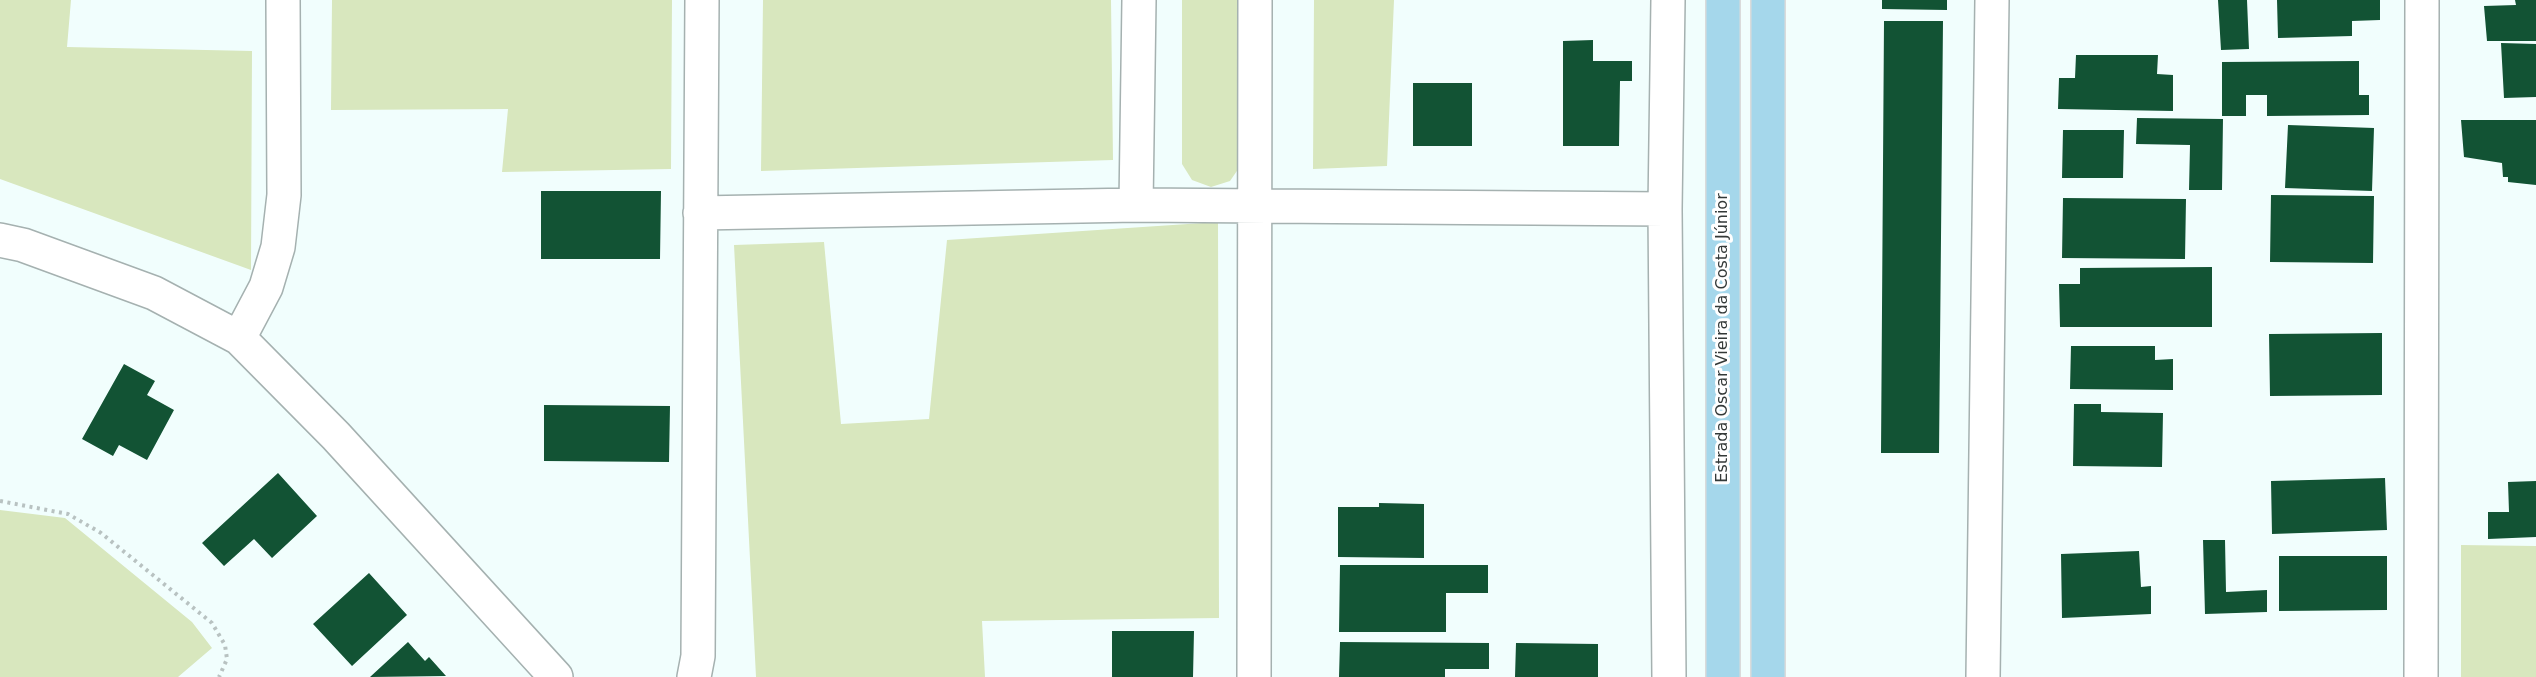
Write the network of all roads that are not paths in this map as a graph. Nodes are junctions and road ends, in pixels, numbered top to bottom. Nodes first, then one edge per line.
1 (283, 0) edge
2 (702, 0) edge
3 (1138, 0) edge
4 (1255, 0) edge
5 (1668, 0) edge
6 (1723, 0) edge
7 (1768, 0) edge
8 (1992, 0) edge
9 (2422, 0) edge
10 (1136, 205) junction
11 (1254, 207) junction
12 (1665, 209) junction
13 (700, 213) junction
14 (0, 240) edge
15 (239, 338) junction
16 (556, 677) edge
17 (694, 677) edge
18 (1254, 677) edge
19 (1669, 677) edge
20 (1723, 677) edge
21 (1768, 677) edge
22 (1983, 677) edge
23 (2421, 677) edge

1 - 15 street
2 - 13 street
3 - 10 street
4 - 11 street
5 - 12 street
6 - 20 main road, Estrada Oscar Vieira da Costa Júnior
7 - 21 main road
8 - 22 street
9 - 23 street
10 - 11 street
10 - 13 street
11 - 12 street
11 - 18 street
12 - 19 street
13 - 17 street
14 - 15 street
15 - 16 street

